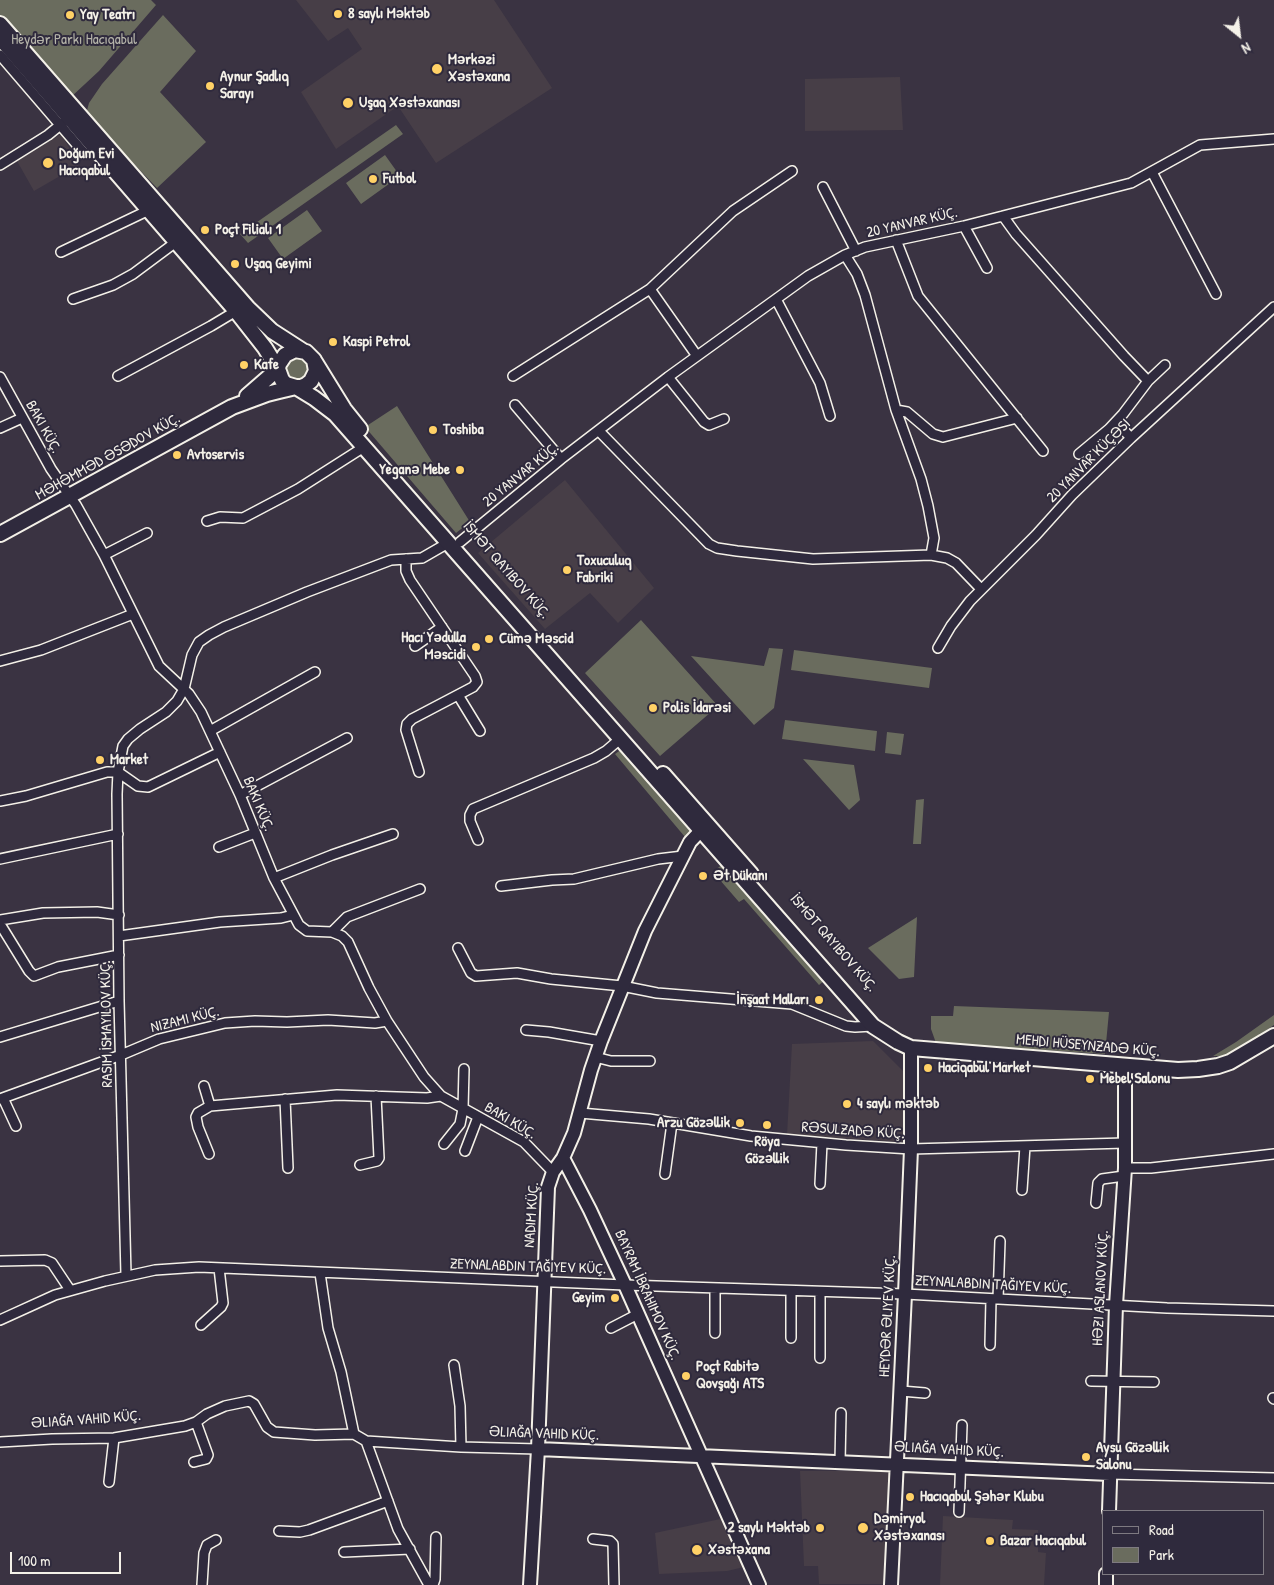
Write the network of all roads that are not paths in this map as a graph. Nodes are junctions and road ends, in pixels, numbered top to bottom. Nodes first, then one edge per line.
1 (0, 24) edge
2 (0, 38) edge
3 (4, 57) edge
4 (64, 122) junction
5 (1274, 139) edge
6 (86, 154) dead end
7 (0, 165) edge
8 (792, 171) dead end
9 (1152, 172) junction
10 (823, 187) dead end
11 (148, 210) junction
12 (1003, 216) junction
13 (964, 226) junction
14 (896, 240) junction
15 (176, 242) junction
16 (856, 251) junction
17 (61, 252) dead end
18 (845, 255) junction
19 (987, 268) dead end
20 (650, 289) junction
21 (1216, 294) dead end
22 (73, 299) dead end
23 (776, 299) junction
24 (1274, 306) edge
25 (236, 310) junction
26 (310, 356) junction
27 (697, 356) junction
28 (1165, 365) dead end
29 (278, 369) junction
30 (118, 376) dead end
31 (514, 376) dead end
32 (668, 377) junction
33 (0, 378) edge
34 (1148, 381) junction
35 (296, 388) junction
36 (515, 405) dead end
37 (232, 408) junction
38 (896, 410) junction
39 (830, 416) dead end
40 (22, 418) junction
41 (1017, 418) junction
42 (724, 419) dead end
43 (1116, 422) junction
44 (0, 428) edge
45 (599, 431) junction
46 (1131, 438) junction
47 (364, 447) junction
48 (1043, 451) dead end
49 (1079, 454) dead end
50 (561, 460) junction
51 (70, 496) junction
52 (207, 521) dead end
53 (147, 532) dead end
54 (0, 534) edge
55 (454, 543) junction
56 (104, 555) junction
57 (931, 555) junction
58 (406, 559) junction
59 (981, 589) junction
60 (133, 614) junction
61 (442, 627) junction
62 (415, 646) dead end
63 (938, 648) dead end
64 (0, 661) edge
65 (315, 672) dead end
66 (184, 689) junction
67 (458, 695) junction
68 (480, 731) dead end
69 (210, 732) junction
70 (348, 738) dead end
71 (620, 739) junction
72 (220, 752) junction
73 (118, 772) junction
74 (420, 772) dead end
75 (240, 795) junction
76 (0, 801) edge
77 (703, 827) junction
78 (255, 833) junction
79 (118, 834) junction
80 (393, 834) dead end
81 (478, 840) dead end
82 (219, 847) dead end
83 (683, 856) junction
84 (0, 859) edge
85 (274, 878) junction
86 (501, 886) dead end
87 (420, 889) dead end
88 (119, 914) junction
89 (293, 915) junction
90 (0, 920) edge
91 (0, 924) edge
92 (332, 932) junction
93 (119, 936) junction
94 (458, 948) dead end
95 (119, 955) junction
96 (622, 986) junction
97 (119, 1001) junction
98 (387, 1021) junction
99 (873, 1026) junction
100 (526, 1030) dead end
101 (1274, 1036) edge
102 (0, 1037) edge
103 (894, 1039) junction
104 (601, 1041) junction
105 (911, 1048) junction
106 (121, 1055) junction
107 (595, 1057) junction
108 (650, 1061) dead end
109 (1125, 1066) junction
110 (464, 1069) dead end
111 (204, 1086) dead end
112 (376, 1096) junction
113 (441, 1096) junction
114 (285, 1098) junction
115 (1, 1099) edge
116 (210, 1106) junction
117 (463, 1109) junction
118 (580, 1112) junction
119 (478, 1117) junction
120 (672, 1123) junction
121 (16, 1126) dead end
122 (822, 1143) junction
123 (1125, 1143) junction
124 (444, 1144) dead end
125 (1025, 1146) junction
126 (911, 1149) junction
127 (465, 1151) dead end
128 (209, 1154) dead end
129 (1274, 1154) edge
130 (563, 1158) junction
131 (360, 1165) dead end
132 (288, 1168) dead end
133 (554, 1172) junction
134 (1124, 1172) junction
135 (665, 1174) dead end
136 (820, 1184) dead end
137 (1022, 1190) dead end
138 (1096, 1202) dead end
139 (1000, 1241) dead end
140 (0, 1260) edge
141 (219, 1268) junction
142 (320, 1273) junction
143 (126, 1275) junction
144 (544, 1282) junction
145 (625, 1285) junction
146 (715, 1288) junction
147 (70, 1290) junction
148 (791, 1291) junction
149 (820, 1292) junction
150 (905, 1294) junction
151 (995, 1299) junction
152 (1116, 1305) junction
153 (1274, 1311) edge
154 (638, 1314) junction
155 (0, 1320) edge
156 (201, 1325) dead end
157 (612, 1328) dead end
158 (715, 1333) dead end
159 (791, 1338) dead end
160 (990, 1345) dead end
161 (820, 1358) dead end
162 (454, 1365) dead end
163 (1091, 1381) dead end
164 (1113, 1382) junction
165 (1154, 1382) dead end
166 (901, 1391) junction
167 (925, 1392) dead end
168 (841, 1413) dead end
169 (196, 1422) junction
170 (962, 1425) dead end
171 (354, 1434) junction
172 (114, 1438) junction
173 (366, 1441) junction
174 (0, 1442) edge
175 (461, 1448) junction
176 (538, 1449) junction
177 (702, 1456) junction
178 (194, 1462) dead end
179 (840, 1462) junction
180 (897, 1464) junction
181 (960, 1467) junction
182 (1110, 1474) junction
183 (1274, 1478) edge
184 (109, 1482) dead end
185 (388, 1500) junction
186 (1109, 1510) edge
187 (959, 1512) dead end
188 (279, 1531) dead end
189 (436, 1537) dead end
190 (216, 1540) dead end
191 (594, 1540) dead end
192 (410, 1549) junction
193 (344, 1552) dead end
194 (202, 1585) edge
195 (429, 1585) edge
196 (432, 1585) edge
197 (530, 1585) edge
198 (614, 1585) edge
199 (759, 1585) edge
200 (891, 1585) edge

1 - 26 main road
2 - 3 main road
3 - 4 main road
4 - 6 street
4 - 7 street
4 - 11 main road
5 - 9 street, 20 YANVAR KÜÇ.
8 - 20 street
9 - 12 street, 20 YANVAR KÜÇ.
9 - 21 street
10 - 16 street
11 - 15 main road
11 - 17 street
12 - 13 street, 20 YANVAR KÜÇ.
12 - 34 street
13 - 14 street, 20 YANVAR KÜÇ.
13 - 19 street
14 - 16 street, 20 YANVAR KÜÇ.
14 - 41 street
15 - 22 street
15 - 25 main road
16 - 18 street, 20 YANVAR KÜÇ.
18 - 23 street, 20 YANVAR KÜÇ.
18 - 38 street
20 - 27 street
20 - 31 street
23 - 27 street, 20 YANVAR KÜÇ.
23 - 39 street
24 - 46 street, 20 YANVAR KÜÇƏSI
25 - 29 main road
25 - 30 street
26 - 29 main road
26 - 35 main road
26 - 55 main road
27 - 32 street, 20 YANVAR KÜÇ.
28 - 34 street
29 - 35 main road
29 - 37 main road
32 - 42 street
32 - 45 street, 20 YANVAR KÜÇ.
33 - 40 street
34 - 43 street
35 - 37 main road
35 - 47 main road
36 - 50 street
37 - 51 main road, MƏHƏMMƏD ƏSƏDOV KÜÇ.
38 - 41 street
38 - 57 street
40 - 44 street
40 - 51 street
41 - 48 street
43 - 46 street
43 - 49 street
45 - 50 street, 20 YANVAR KÜÇ.
45 - 57 street
46 - 59 street, 20 YANVAR KÜÇƏSI
47 - 52 street
47 - 55 main road
50 - 55 street, 20 YANVAR KÜÇ.
51 - 54 main road, MƏHƏMMƏD ƏSƏDOV KÜÇ.
51 - 56 street
53 - 56 street
55 - 58 street, 20 YANVAR KÜÇ.
55 - 71 main road
55 - 77 main road
56 - 60 street
57 - 59 street
58 - 61 street
58 - 66 street, 20 YANVAR KÜÇ.
59 - 63 street, 20 YANVAR KÜÇƏSI
60 - 64 street
60 - 66 street
61 - 62 street
61 - 67 street
65 - 69 street
66 - 69 street
66 - 73 street
67 - 68 street
67 - 74 street
69 - 72 street
70 - 75 street
71 - 77 main road
71 - 81 street
72 - 73 street
72 - 75 street
73 - 76 street
73 - 79 street
75 - 78 street
77 - 83 main road, NADIM KÜÇ.
77 - 99 main road, MEHDI HÜSEYNZADƏ KÜÇ.
77 - 103 main road
78 - 82 street
78 - 85 street
79 - 84 street
79 - 88 street
80 - 85 street
83 - 86 street
83 - 96 main road, NADIM KÜÇ.
85 - 89 street
87 - 92 street
88 - 90 street
88 - 93 street
89 - 92 street
89 - 93 street
91 - 95 street
92 - 98 street
93 - 95 street
94 - 96 street
95 - 97 street
96 - 99 street
96 - 104 main road, NADIM KÜÇ.
97 - 102 street
97 - 106 street
98 - 106 street, NIZAMI KÜÇ.
98 - 113 street
99 - 103 main road, MEHDI HÜSEYNZADƏ KÜÇ.
100 - 104 street
101 - 109 main road, MEHDI HÜSEYNZADƏ KÜÇ.
103 - 105 main road, MEHDI HÜSEYNZADƏ KÜÇ.
104 - 107 main road, NADIM KÜÇ.
105 - 109 main road, MEHDI HÜSEYNZADƏ KÜÇ.
105 - 126 main road, HEYDƏR ƏLIYEV KÜÇ.
106 - 115 street, NIZAMI KÜÇ.
106 - 143 street
107 - 108 street
107 - 118 main road, NADIM KÜÇ.
109 - 123 main road, HƏZI ASLANOV KÜÇ.
110 - 117 street
111 - 116 street
112 - 113 street
112 - 114 street
112 - 131 street
113 - 117 street
114 - 116 street
114 - 132 street
115 - 121 street
116 - 128 street
117 - 119 street
117 - 124 street
118 - 120 street, RƏSULZADƏ KÜÇ.
118 - 130 main road, NADIM KÜÇ.
119 - 127 street
119 - 133 street
120 - 122 street, RƏSULZADƏ KÜÇ.
120 - 135 street
122 - 126 street, RƏSULZADƏ KÜÇ.
122 - 136 street
123 - 125 street, RƏSULZADƏ KÜÇ.
123 - 134 main road, HƏZI ASLANOV KÜÇ.
125 - 126 street, RƏSULZADƏ KÜÇ.
125 - 137 street
126 - 150 main road, HEYDƏR ƏLIYEV KÜÇ.
129 - 134 street
130 - 133 main road, NADIM KÜÇ.
130 - 145 main road, BAYRAM İBRAHIMOV KÜÇ.
133 - 144 main road, NADIM KÜÇ.
134 - 138 street
134 - 152 main road, HƏZI ASLANOV KÜÇ.
139 - 151 street
140 - 147 street
141 - 142 street
141 - 143 street
141 - 156 street
142 - 144 street
142 - 171 street
143 - 147 street
144 - 145 street
144 - 176 main road, NADIM KÜÇ.
145 - 146 street
145 - 154 main road, BAYRAM İBRAHIMOV KÜÇ.
146 - 148 street
146 - 158 street
147 - 155 street
148 - 149 street
148 - 159 street
149 - 150 street
149 - 161 street
150 - 151 street
150 - 166 main road, HEYDƏR ƏLIYEV KÜÇ.
151 - 152 street
151 - 160 street
152 - 153 street
152 - 164 main road, HƏZI ASLANOV KÜÇ.
154 - 157 street
154 - 177 main road, BAYRAM İBRAHIMOV KÜÇ.
162 - 175 street
163 - 164 street
164 - 165 street
164 - 182 main road, HƏZI ASLANOV KÜÇ.
166 - 167 street
166 - 180 main road, HEYDƏR ƏLIYEV KÜÇ.
168 - 179 street
169 - 171 street, ƏLIAĞA VAHID KÜÇ.
169 - 172 street, ƏLIAĞA VAHID KÜÇ.
169 - 178 street
170 - 181 street
171 - 173 street, ƏLIAĞA VAHID KÜÇ.
172 - 174 street, ƏLIAĞA VAHID KÜÇ.
172 - 184 street
173 - 175 street, ƏLIAĞA VAHID KÜÇ.
173 - 185 street
175 - 176 street, ƏLIAĞA VAHID KÜÇ.
176 - 177 main road, ƏLIAĞA VAHID KÜÇ.
176 - 197 main road, NADIM KÜÇ.
177 - 179 main road, ƏLIAĞA VAHID KÜÇ.
177 - 199 main road, BAYRAM İBRAHIMOV KÜÇ.
179 - 180 main road, ƏLIAĞA VAHID KÜÇ.
180 - 181 main road, ƏLIAĞA VAHID KÜÇ.
180 - 200 main road, HEYDƏR ƏLIYEV KÜÇ.
181 - 182 main road, ƏLIAĞA VAHID KÜÇ.
181 - 187 street
182 - 183 street
182 - 186 main road, HƏZI ASLANOV KÜÇ.
185 - 188 street
185 - 192 street
189 - 196 street
190 - 194 street
191 - 198 street
192 - 193 street
192 - 195 street

